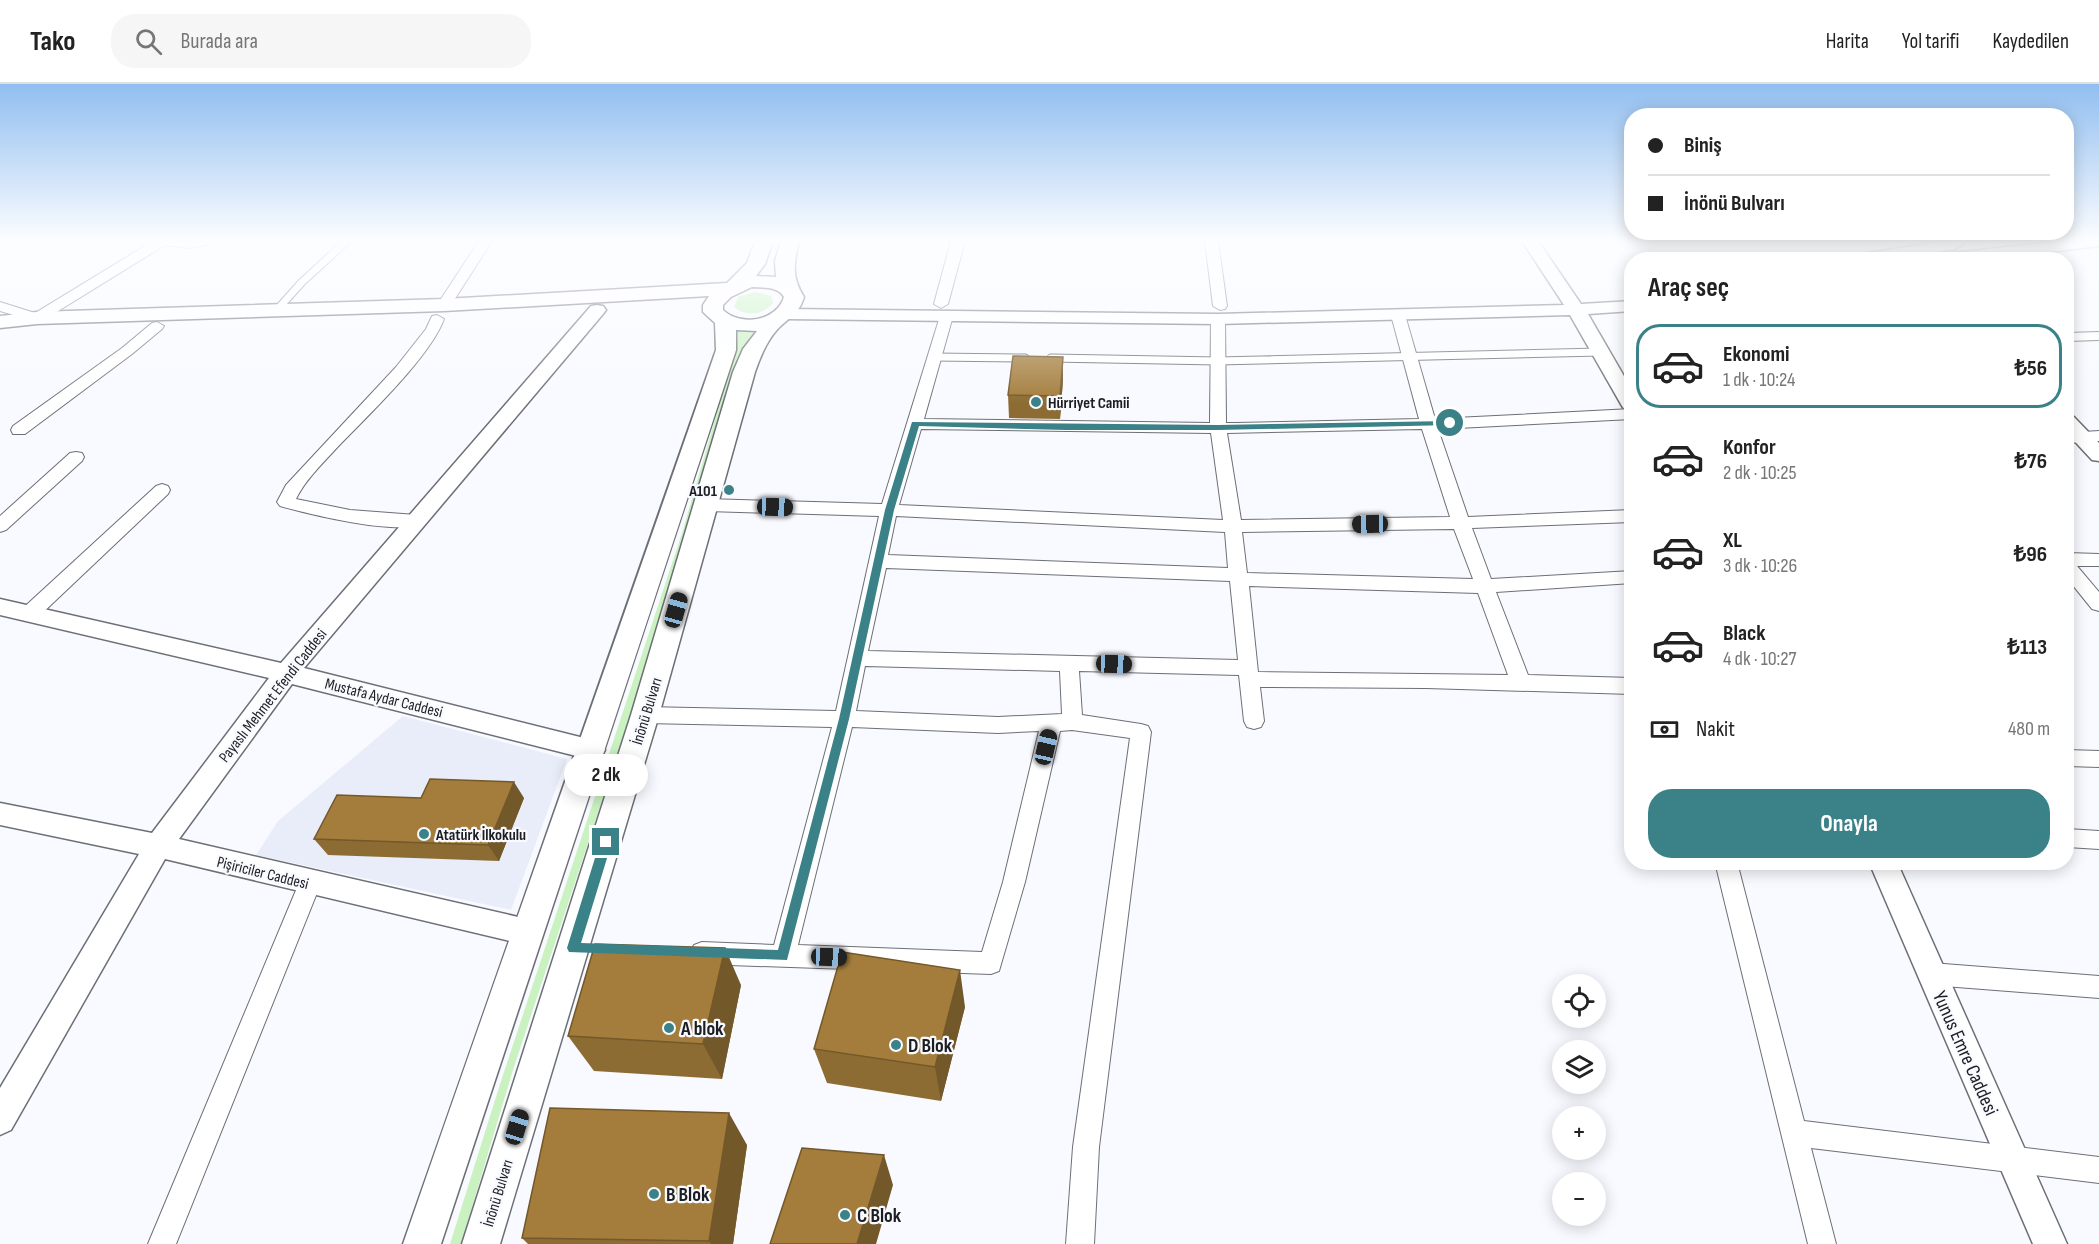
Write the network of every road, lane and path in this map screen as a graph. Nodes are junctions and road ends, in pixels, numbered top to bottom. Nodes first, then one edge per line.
1 (73, 295) edge
2 (290, 295) edge
3 (451, 295) edge
4 (630, 295) edge
5 (719, 295) edge
6 (777, 295) edge
7 (786, 295) edge
8 (946, 295) edge
9 (1217, 295) edge
10 (1567, 295) edge
11 (1621, 295) edge
12 (1573, 304) junction
13 (786, 305) junction
14 (0, 306) edge
15 (1624, 306) edge
16 (597, 310) junction
17 (943, 310) junction
18 (276, 311) junction
19 (440, 312) junction
20 (1219, 312) junction
21 (719, 315) junction
22 (1398, 315) junction
23 (37, 318) junction
24 (0, 322) edge
25 (157, 326) junction
26 (0, 332) edge
27 (2099, 336) edge
28 (2074, 337) edge
29 (1601, 352) junction
30 (934, 357) junction
31 (1029, 358) edge
32 (1041, 358) edge
33 (1410, 358) junction
34 (1218, 360) junction
35 (1624, 392) edge
36 (1624, 414) edge
37 (915, 424) junction
38 (1428, 424) junction
39 (1218, 428) junction
40 (19, 430) dead end
41 (2083, 437) edge
42 (2099, 455) edge
43 (76, 457) dead end
44 (162, 490) dead end
45 (707, 505) junction
46 (889, 510) junction
47 (1624, 516) edge
48 (416, 521) junction
49 (1461, 523) junction
50 (0, 526) edge
51 (1233, 526) junction
52 (2074, 559) edge
53 (2099, 560) edge
54 (878, 561) junction
55 (2074, 574) edge
56 (1239, 577) junction
57 (1624, 577) edge
58 (1485, 586) junction
59 (2099, 604) edge
60 (0, 607) edge
61 (29, 614) junction
62 (857, 658) junction
63 (1069, 663) junction
64 (286, 673) junction
65 (1248, 674) junction
66 (1521, 683) junction
67 (1624, 686) edge
68 (645, 715) junction
69 (844, 719) junction
70 (1254, 721) dead end
71 (1061, 723) junction
72 (592, 750) junction
73 (2074, 758) edge
74 (2099, 759) edge
75 (0, 814) edge
76 (2074, 838) edge
77 (2099, 840) edge
78 (158, 846) junction
79 (1728, 870) edge
80 (1886, 870) edge
81 (310, 883) junction
82 (526, 932) junction
83 (678, 952) edge
84 (783, 956) junction
85 (1931, 974) junction
86 (2099, 987) edge
87 (0, 1119) edge
88 (1794, 1133) junction
89 (2012, 1158) junction
90 (2099, 1170) edge
91 (162, 1244) edge
92 (422, 1244) edge
93 (481, 1244) edge
94 (1080, 1244) edge
95 (1822, 1244) edge
96 (2050, 1244) edge

1 - 23 street
2 - 18 lane
3 - 19 street
4 - 19 main road
5 - 21 main road
6 - 13 main road
7 - 13 main road
8 - 17 street
9 - 20 street
10 - 12 street
11 - 12 street
12 - 15 street
12 - 20 street
12 - 22 street
12 - 29 street
13 - 17 street
13 - 21 main road
13 - 45 main road, İnönü Bulvarı
14 - 23 street
16 - 19 main road
16 - 21 main road
16 - 48 street, Payaslı Mehmet Efendi Caddesi
17 - 20 street
17 - 30 street
18 - 19 main road
18 - 23 main road
19 - 25 main road
19 - 48 street
20 - 22 street
20 - 34 street
21 - 72 main road
22 - 33 street
23 - 24 main road
25 - 26 main road
25 - 40 street
27 - 28 street
29 - 33 lane
29 - 35 street
30 - 31 lane
30 - 37 street
32 - 34 lane
33 - 34 lane
33 - 38 street
34 - 39 street
36 - 38 street
37 - 39 street
37 - 46 street
38 - 39 street
38 - 49 street
39 - 51 street
41 - 42 street
43 - 50 street
44 - 61 street
45 - 46 street
45 - 68 main road, İnönü Bulvarı
46 - 51 street
46 - 54 street
47 - 49 street
48 - 64 street, Payaslı Mehmet Efendi Caddesi
49 - 51 street
49 - 58 street
51 - 56 street
52 - 53 street
54 - 56 street
54 - 62 street
55 - 59 street
56 - 58 street
56 - 65 street
57 - 58 street
58 - 66 street
60 - 61 street, Mustafa Aydar Caddesi
61 - 64 street, Mustafa Aydar Caddesi
62 - 63 street
62 - 69 street
63 - 65 street
63 - 71 street
64 - 72 street, Mustafa Aydar Caddesi
64 - 78 street, Payaslı Mehmet Efendi Caddesi
65 - 66 street
65 - 70 street
66 - 67 street
68 - 69 street
68 - 93 main road, İnönü Bulvarı
69 - 71 street
69 - 84 street
71 - 84 street
71 - 94 street
72 - 82 main road
73 - 74 street
75 - 78 street, Pişiriciler Caddesi
76 - 77 street
78 - 81 street, Pişiriciler Caddesi
78 - 87 street, Payaslı Mehmet Efendi Caddesi
79 - 88 street
80 - 85 street, Yunus Emre Caddesi
81 - 82 street, Pişiriciler Caddesi
81 - 91 street
82 - 92 main road
83 - 84 street
85 - 86 street
85 - 89 street, Yunus Emre Caddesi
88 - 89 street
88 - 95 street
89 - 90 street
89 - 96 street, Yunus Emre Caddesi

